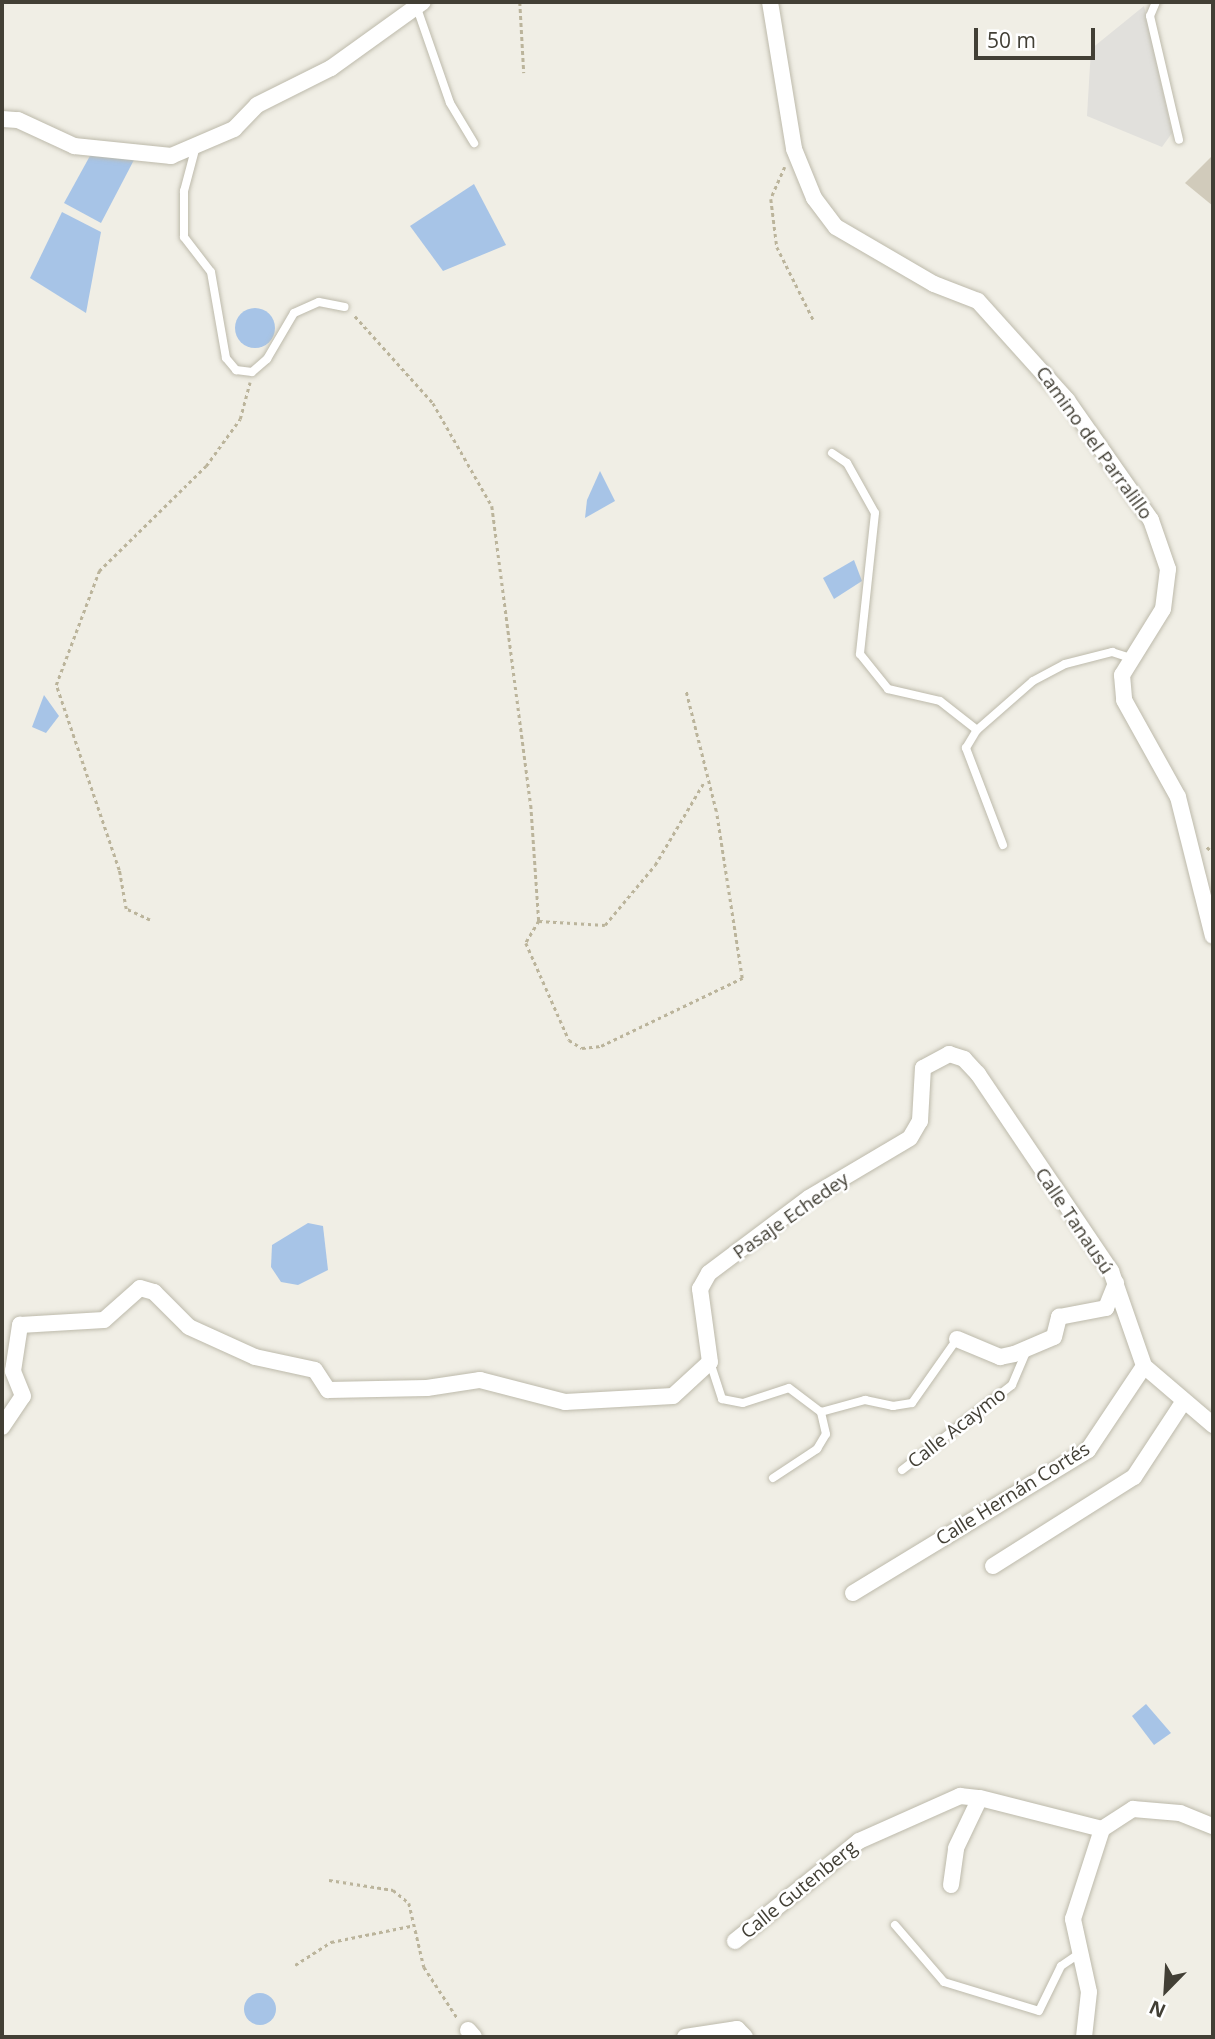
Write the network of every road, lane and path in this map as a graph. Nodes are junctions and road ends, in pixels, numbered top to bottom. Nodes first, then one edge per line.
1 (520, 2) edge
2 (770, 2) edge
3 (1156, 2) edge
4 (420, 6) edge
5 (524, 73) dead end
6 (2, 119) edge
7 (1179, 140) dead end
8 (474, 143) dead end
9 (196, 146) junction
10 (794, 149) junction
11 (345, 307) joint
12 (814, 321) dead end
13 (252, 372) junction
14 (832, 453) dead end
15 (1130, 658) junction
16 (686, 692) dead end
17 (977, 730) junction
18 (704, 782) junction
19 (1003, 845) dead end
20 (150, 920) dead end
21 (539, 920) junction
22 (1213, 936) edge
23 (910, 1138) joint
24 (1116, 1283) junction
25 (957, 1339) joint
26 (1027, 1348) junction
27 (710, 1362) junction
28 (1144, 1366) junction
29 (1184, 1401) junction
30 (821, 1412) junction
31 (1213, 1425) edge
32 (2, 1427) edge
33 (902, 1470) dead end
34 (773, 1478) dead end
35 (993, 1566) dead end
36 (853, 1593) dead end
37 (980, 1798) junction
38 (1213, 1826) edge
39 (1102, 1829) junction
40 (329, 1880) dead end
41 (951, 1885) dead end
42 (895, 1925) dead end
43 (410, 1926) junction
44 (735, 1941) dead end
45 (1076, 1956) junction
46 (295, 1965) dead end
47 (471, 2033) edge
48 (693, 2037) edge
49 (745, 2037) edge
50 (1084, 2037) edge

1 - 5 path
2 - 10 street, Camino del Parralillo
3 - 7 lane
4 - 8 lane
4 - 9 street
6 - 9 street
9 - 13 lane
10 - 12 path
10 - 15 street, Camino del Parralillo
11 - 13 lane
11 - 21 path
13 - 20 path
14 - 17 lane
15 - 17 lane
15 - 22 street
16 - 18 path
17 - 19 lane
18 - 21 path
18 - 21 path
23 - 24 street, Calle Tanausú
23 - 27 street, Pasaje Echedey
24 - 26 street
24 - 28 street, Calle Tanausú
25 - 26 street
25 - 30 lane
26 - 33 lane, Calle Acaymo
27 - 30 lane
27 - 32 street
28 - 29 street
28 - 36 street, Calle Hernán Cortés
29 - 31 street
29 - 35 street
30 - 34 lane
37 - 39 street
37 - 41 street
37 - 44 street, Calle Gutenberg
38 - 39 street
39 - 45 street
40 - 43 path
42 - 45 lane
43 - 46 path
43 - 47 path
45 - 50 street
48 - 49 street

